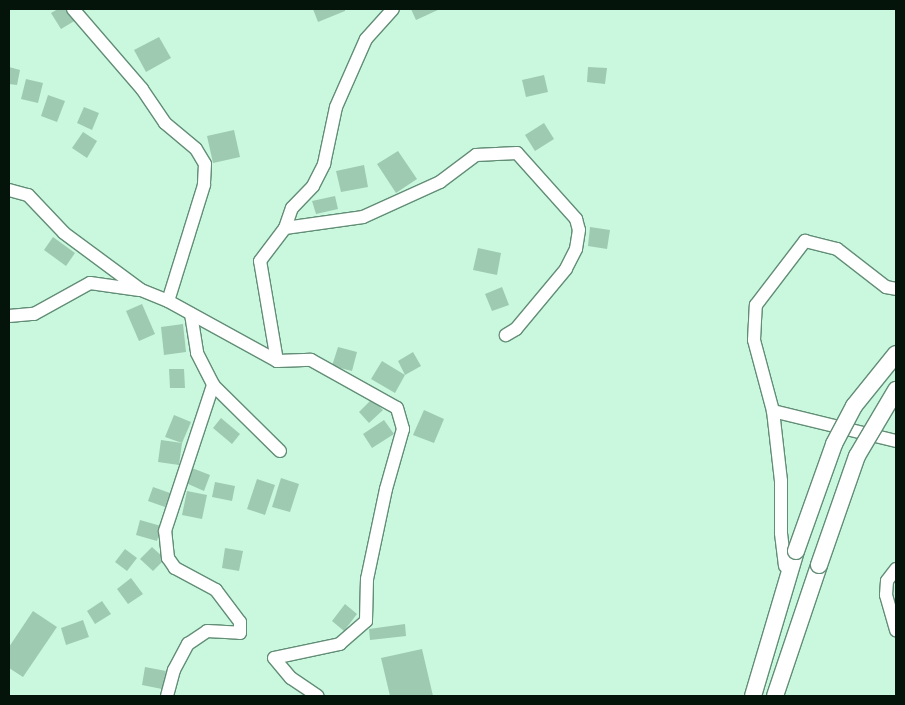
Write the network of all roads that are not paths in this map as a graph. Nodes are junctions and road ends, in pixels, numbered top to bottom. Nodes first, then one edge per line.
1 (73, 9) edge
2 (393, 9) edge
3 (9, 190) edge
4 (285, 228) junction
5 (896, 289) edge
6 (141, 290) junction
7 (168, 301) junction
8 (191, 314) junction
9 (9, 316) edge
10 (506, 335) dead end
11 (896, 354) edge
12 (277, 361) junction
13 (213, 385) junction
14 (896, 390) edge
15 (773, 411) junction
16 (896, 441) edge
17 (280, 451) dead end
18 (785, 566) dead end
19 (896, 569) edge
20 (896, 631) edge
21 (167, 696) edge
22 (318, 696) edge
23 (752, 696) edge
24 (775, 696) edge

1 - 7 street
2 - 4 street
3 - 6 street
4 - 10 street
4 - 12 street
5 - 15 street
6 - 7 street
6 - 9 street
7 - 8 street
8 - 12 street
8 - 13 street
11 - 23 main road, bridge
12 - 22 street
13 - 17 street
13 - 21 street
14 - 24 main road, bridge
15 - 16 street
15 - 18 street
19 - 20 street

